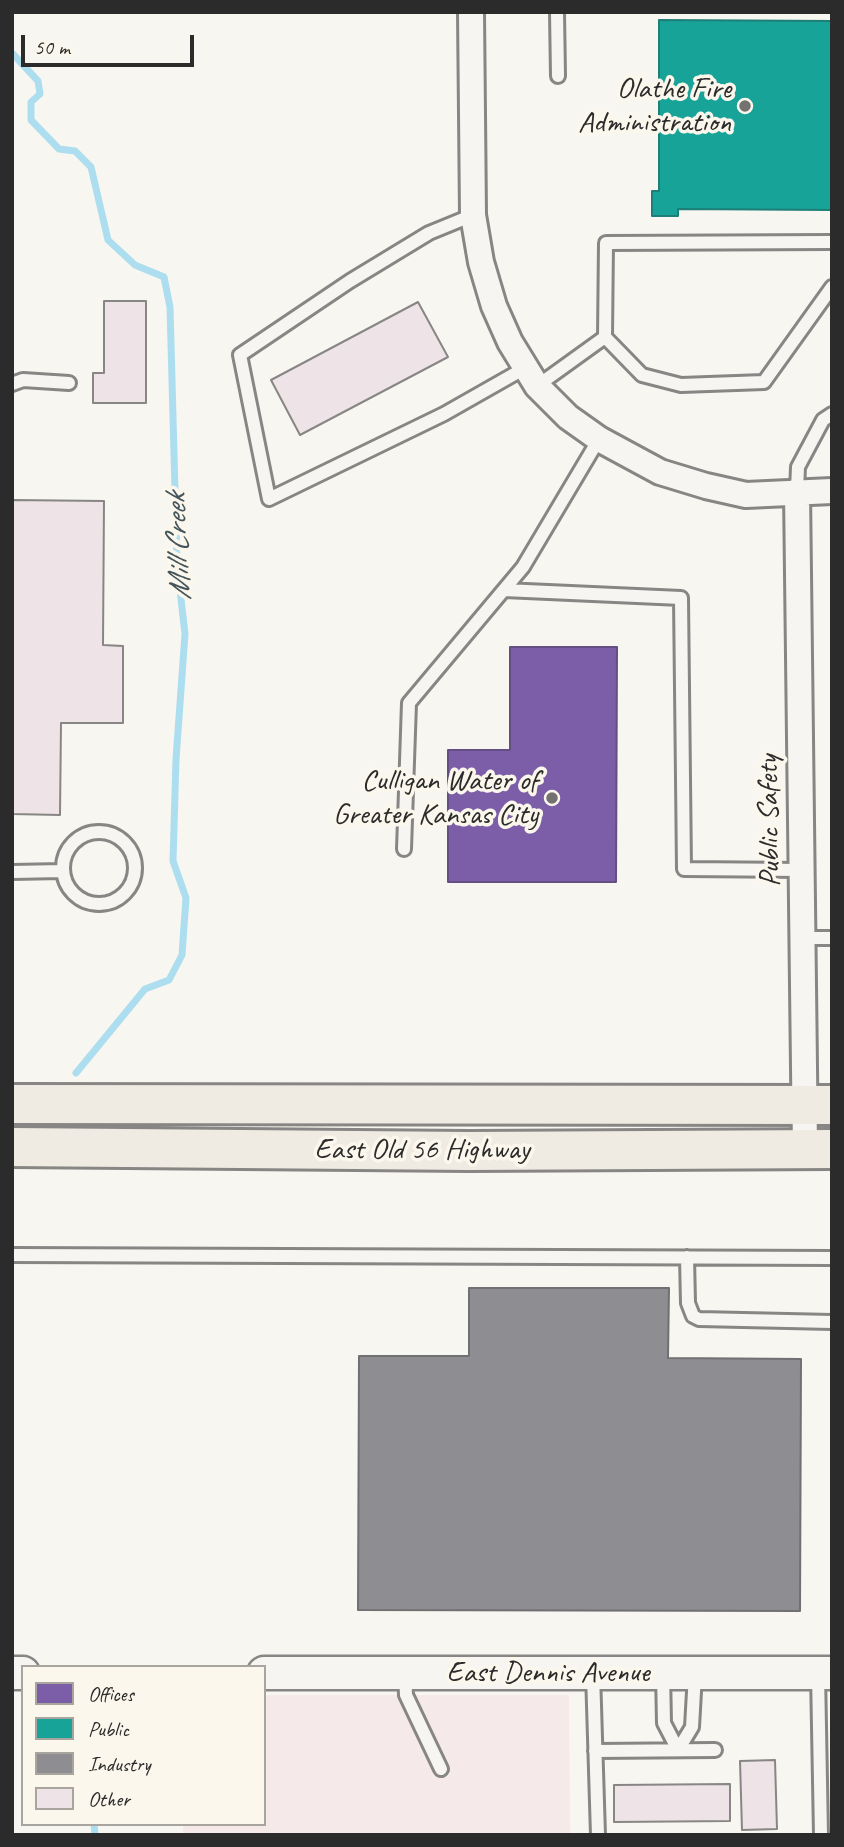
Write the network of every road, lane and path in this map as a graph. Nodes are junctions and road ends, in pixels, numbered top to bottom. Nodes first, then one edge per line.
1 (471, 12) edge
2 (557, 12) edge
3 (558, 76) dead end
4 (473, 215) junction
5 (832, 242) edge
6 (832, 287) edge
7 (605, 337) junction
8 (531, 377) junction
9 (69, 383) dead end
10 (12, 384) edge
11 (832, 414) edge
12 (599, 439) junction
13 (797, 491) junction
14 (832, 491) edge
15 (504, 590) junction
16 (404, 849) dead end
17 (802, 870) junction
18 (62, 871) junction
19 (12, 872) edge
20 (804, 938) junction
21 (832, 938) edge
22 (12, 1104) edge
23 (818, 1105) edge
24 (12, 1147) edge
25 (818, 1149) edge
26 (12, 1255) edge
27 (687, 1258) junction
28 (832, 1258) edge
29 (832, 1322) edge
30 (266, 1673) edge
31 (405, 1673) junction
32 (593, 1673) junction
33 (663, 1673) junction
34 (695, 1673) junction
35 (825, 1673) edge
36 (678, 1750) junction
37 (715, 1750) dead end
38 (595, 1751) junction
39 (441, 1769) dead end
40 (598, 1835) edge
41 (821, 1835) edge

1 - 4 street
2 - 3 lane
4 - 8 street
4 - 8 lane
5 - 7 lane
6 - 7 lane
7 - 8 lane
8 - 12 street
9 - 10 lane
11 - 13 lane
12 - 13 street
12 - 15 lane
13 - 14 street
13 - 17 street, Public Safety
15 - 16 lane
15 - 17 lane
17 - 20 street, Public Safety
18 - 18 lane
18 - 19 lane
20 - 21 lane
20 - 23 street, Public Safety
22 - 23 main road, East Old 56 Highway
23 - 25 street, Public Safety
24 - 25 main road, East Old 56 Highway
26 - 27 lane
27 - 28 lane
27 - 29 lane
30 - 31 street, East Dennis Avenue
31 - 32 street, East Dennis Avenue
31 - 39 lane
32 - 33 street, East Dennis Avenue
32 - 38 lane
33 - 34 street, East Dennis Avenue
33 - 36 lane
34 - 35 street, East Dennis Avenue
34 - 36 lane
35 - 41 lane
36 - 37 lane
36 - 38 lane
38 - 40 lane

